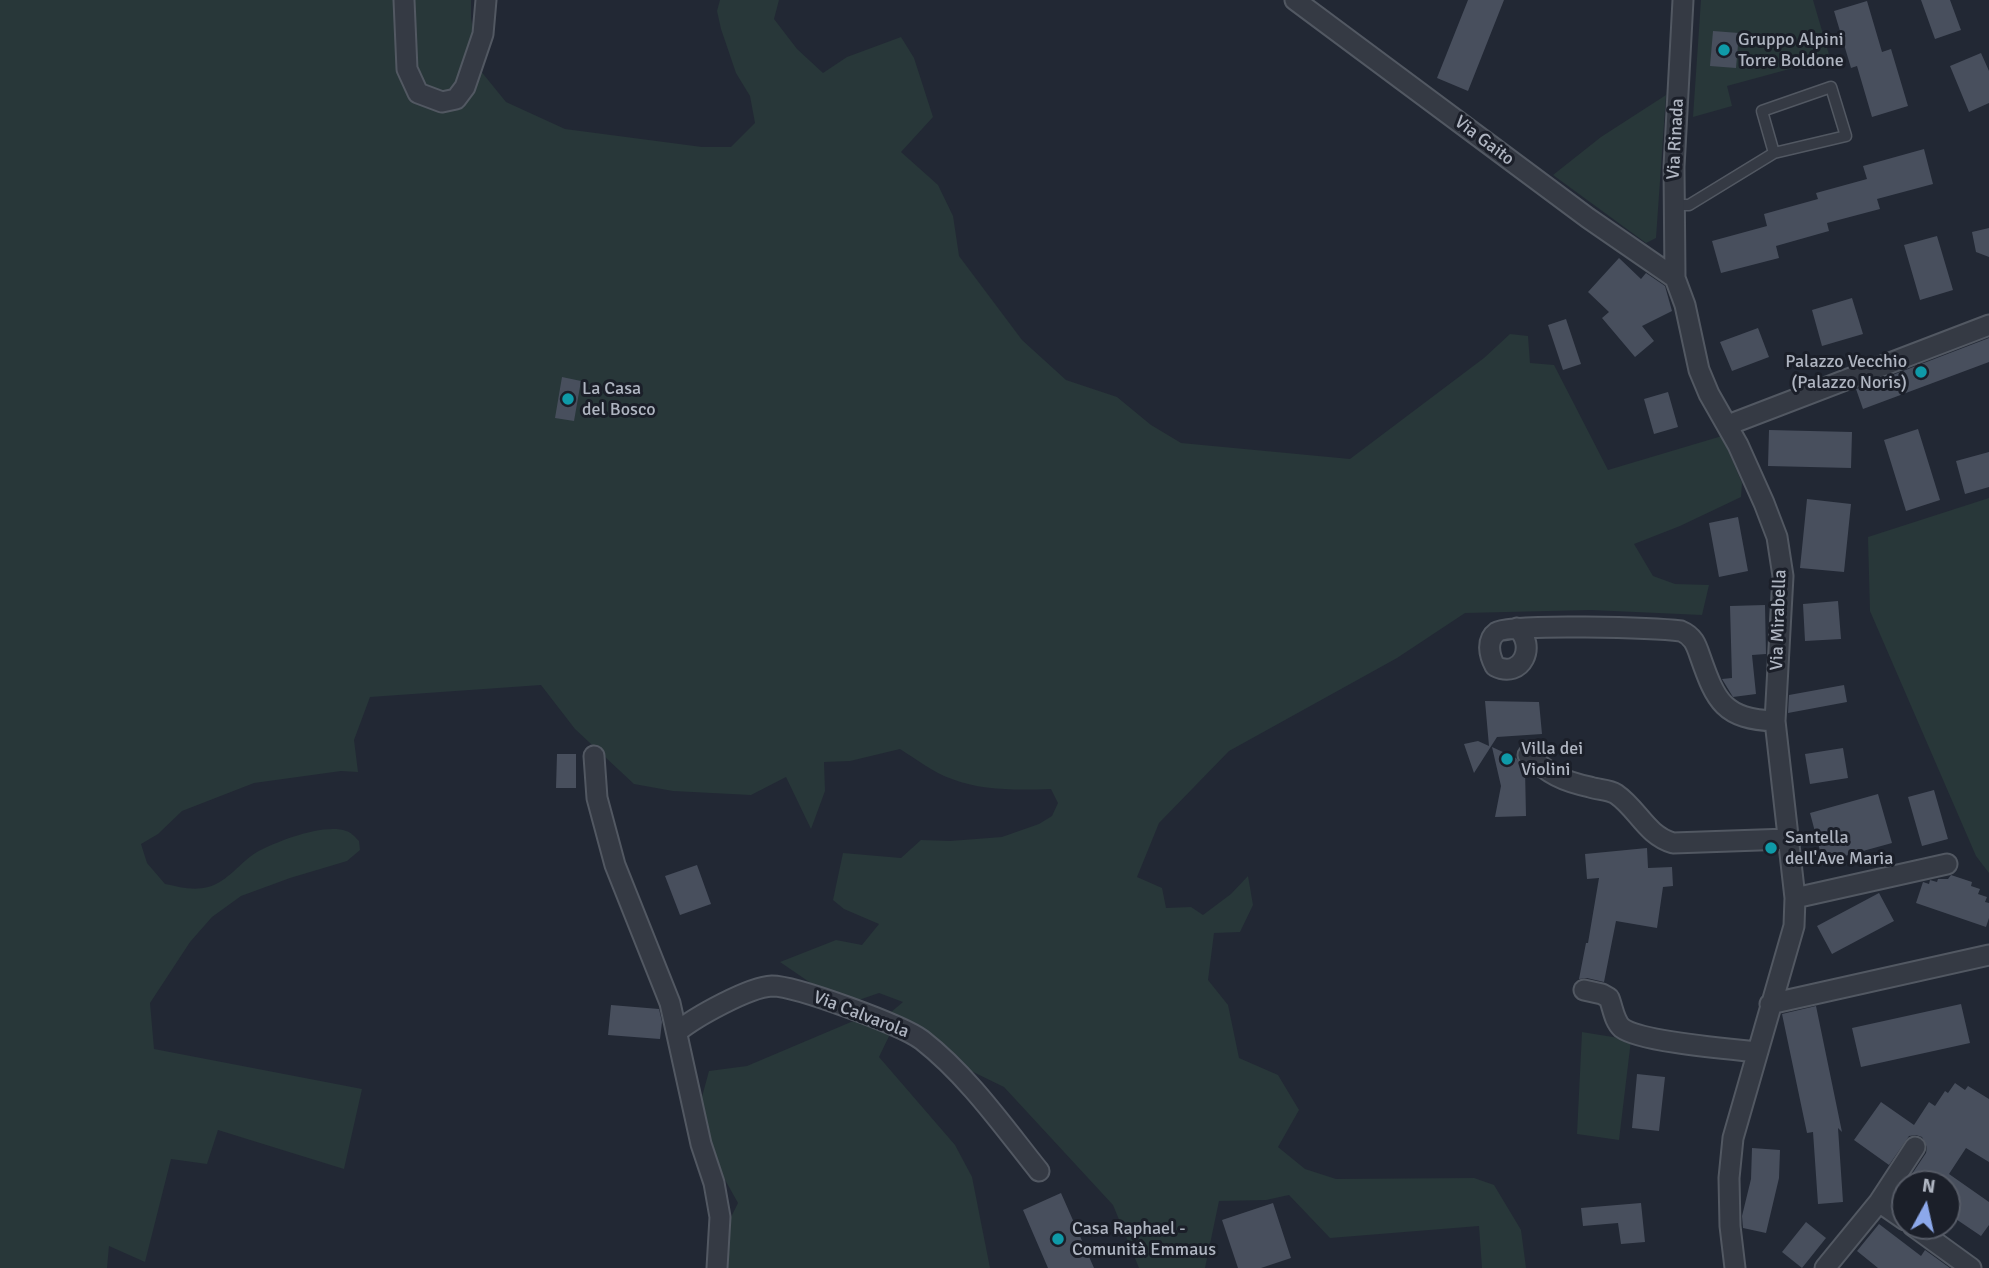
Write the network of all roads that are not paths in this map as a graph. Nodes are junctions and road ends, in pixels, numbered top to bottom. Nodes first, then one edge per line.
1 (404, 0) edge
2 (486, 0) edge
3 (1295, 0) edge
4 (1684, 0) edge
5 (1774, 153) junction
6 (1674, 205) junction
7 (1675, 278) junction
8 (1989, 325) edge
9 (1728, 425) junction
10 (1517, 628) dead end
11 (1775, 721) junction
12 (1528, 755) dead end
13 (594, 756) dead end
14 (1788, 839) junction
15 (1947, 864) dead end
16 (1795, 898) junction
17 (1989, 955) edge
18 (1584, 990) dead end
19 (1770, 1003) junction
20 (677, 1032) junction
21 (1757, 1052) junction
22 (1915, 1147) dead end
23 (1040, 1171) dead end
24 (1879, 1202) junction
25 (1891, 1210) edge
26 (1932, 1240) edge
27 (1734, 1261) edge
28 (717, 1268) edge
29 (1750, 1268) edge
30 (1825, 1268) edge
31 (1971, 1268) edge

1 - 2 street
3 - 7 street, Via Gaito
4 - 6 street, Via Rinada
5 - 5 lane
5 - 6 lane
6 - 7 street, Via Rinada
7 - 9 street, Via Mirabella
8 - 9 street
9 - 11 street, Via Mirabella
10 - 11 street
11 - 14 street, Via Mirabella
12 - 14 street
13 - 20 street
14 - 16 street, Via Mirabella
15 - 16 street
16 - 19 street, Via Mirabella
17 - 19 street
18 - 21 street
19 - 21 street, Via Mirabella
20 - 23 street, Via Calvarola
20 - 28 street
21 - 27 street, Via Mirabella
22 - 24 street
24 - 25 street
24 - 30 street
26 - 31 street
27 - 29 street

